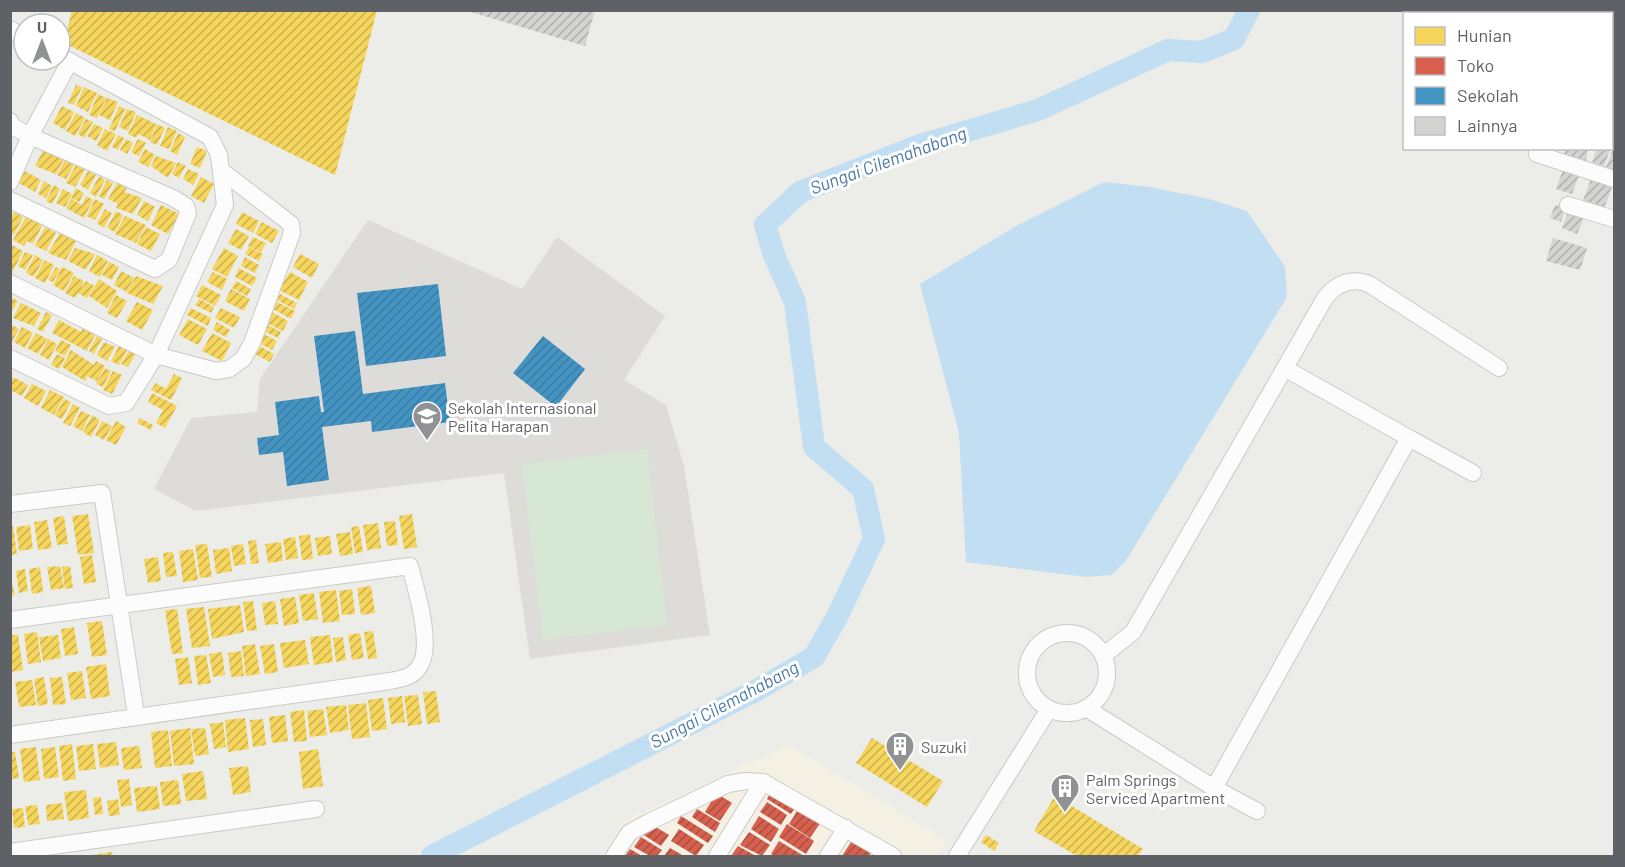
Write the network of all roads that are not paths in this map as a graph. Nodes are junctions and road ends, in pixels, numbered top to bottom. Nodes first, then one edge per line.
1 (72, 63) edge
2 (59, 72) edge
3 (10, 121) edge
4 (30, 136) junction
5 (1537, 154) dead end
6 (222, 171) junction
7 (1614, 179) edge
8 (10, 182) edge
9 (10, 200) edge
10 (1568, 204) dead end
11 (1614, 219) edge
12 (10, 283) edge
13 (156, 355) junction
14 (10, 358) edge
15 (1499, 368) dead end
16 (1286, 369) junction
17 (1409, 438) junction
18 (1473, 473) dead end
19 (10, 504) edge
20 (120, 603) junction
21 (10, 620) edge
22 (1103, 657) junction
23 (1086, 708) junction
24 (1049, 709) junction
25 (136, 715) junction
26 (10, 735) edge
27 (763, 782) junction
28 (1214, 788) junction
29 (316, 809) dead end
30 (1257, 812) dead end
31 (846, 828) junction
32 (10, 852) edge
33 (614, 856) edge
34 (717, 856) edge
35 (828, 856) edge
36 (893, 856) edge
37 (957, 856) edge

1 - 6 street
2 - 4 street
3 - 4 street
4 - 8 street
4 - 9 street
5 - 7 street
6 - 13 street
6 - 13 street
10 - 11 street
12 - 13 street
13 - 14 street
15 - 16 street
16 - 17 street
16 - 22 street
17 - 18 street
17 - 28 street
19 - 20 street
20 - 21 street
20 - 25 street
20 - 25 street
22 - 23 street
22 - 24 street
23 - 24 street
23 - 28 street
24 - 37 street
25 - 26 street
27 - 31 street
27 - 33 street
27 - 34 street
28 - 30 street
29 - 32 street
31 - 35 street
31 - 36 street

